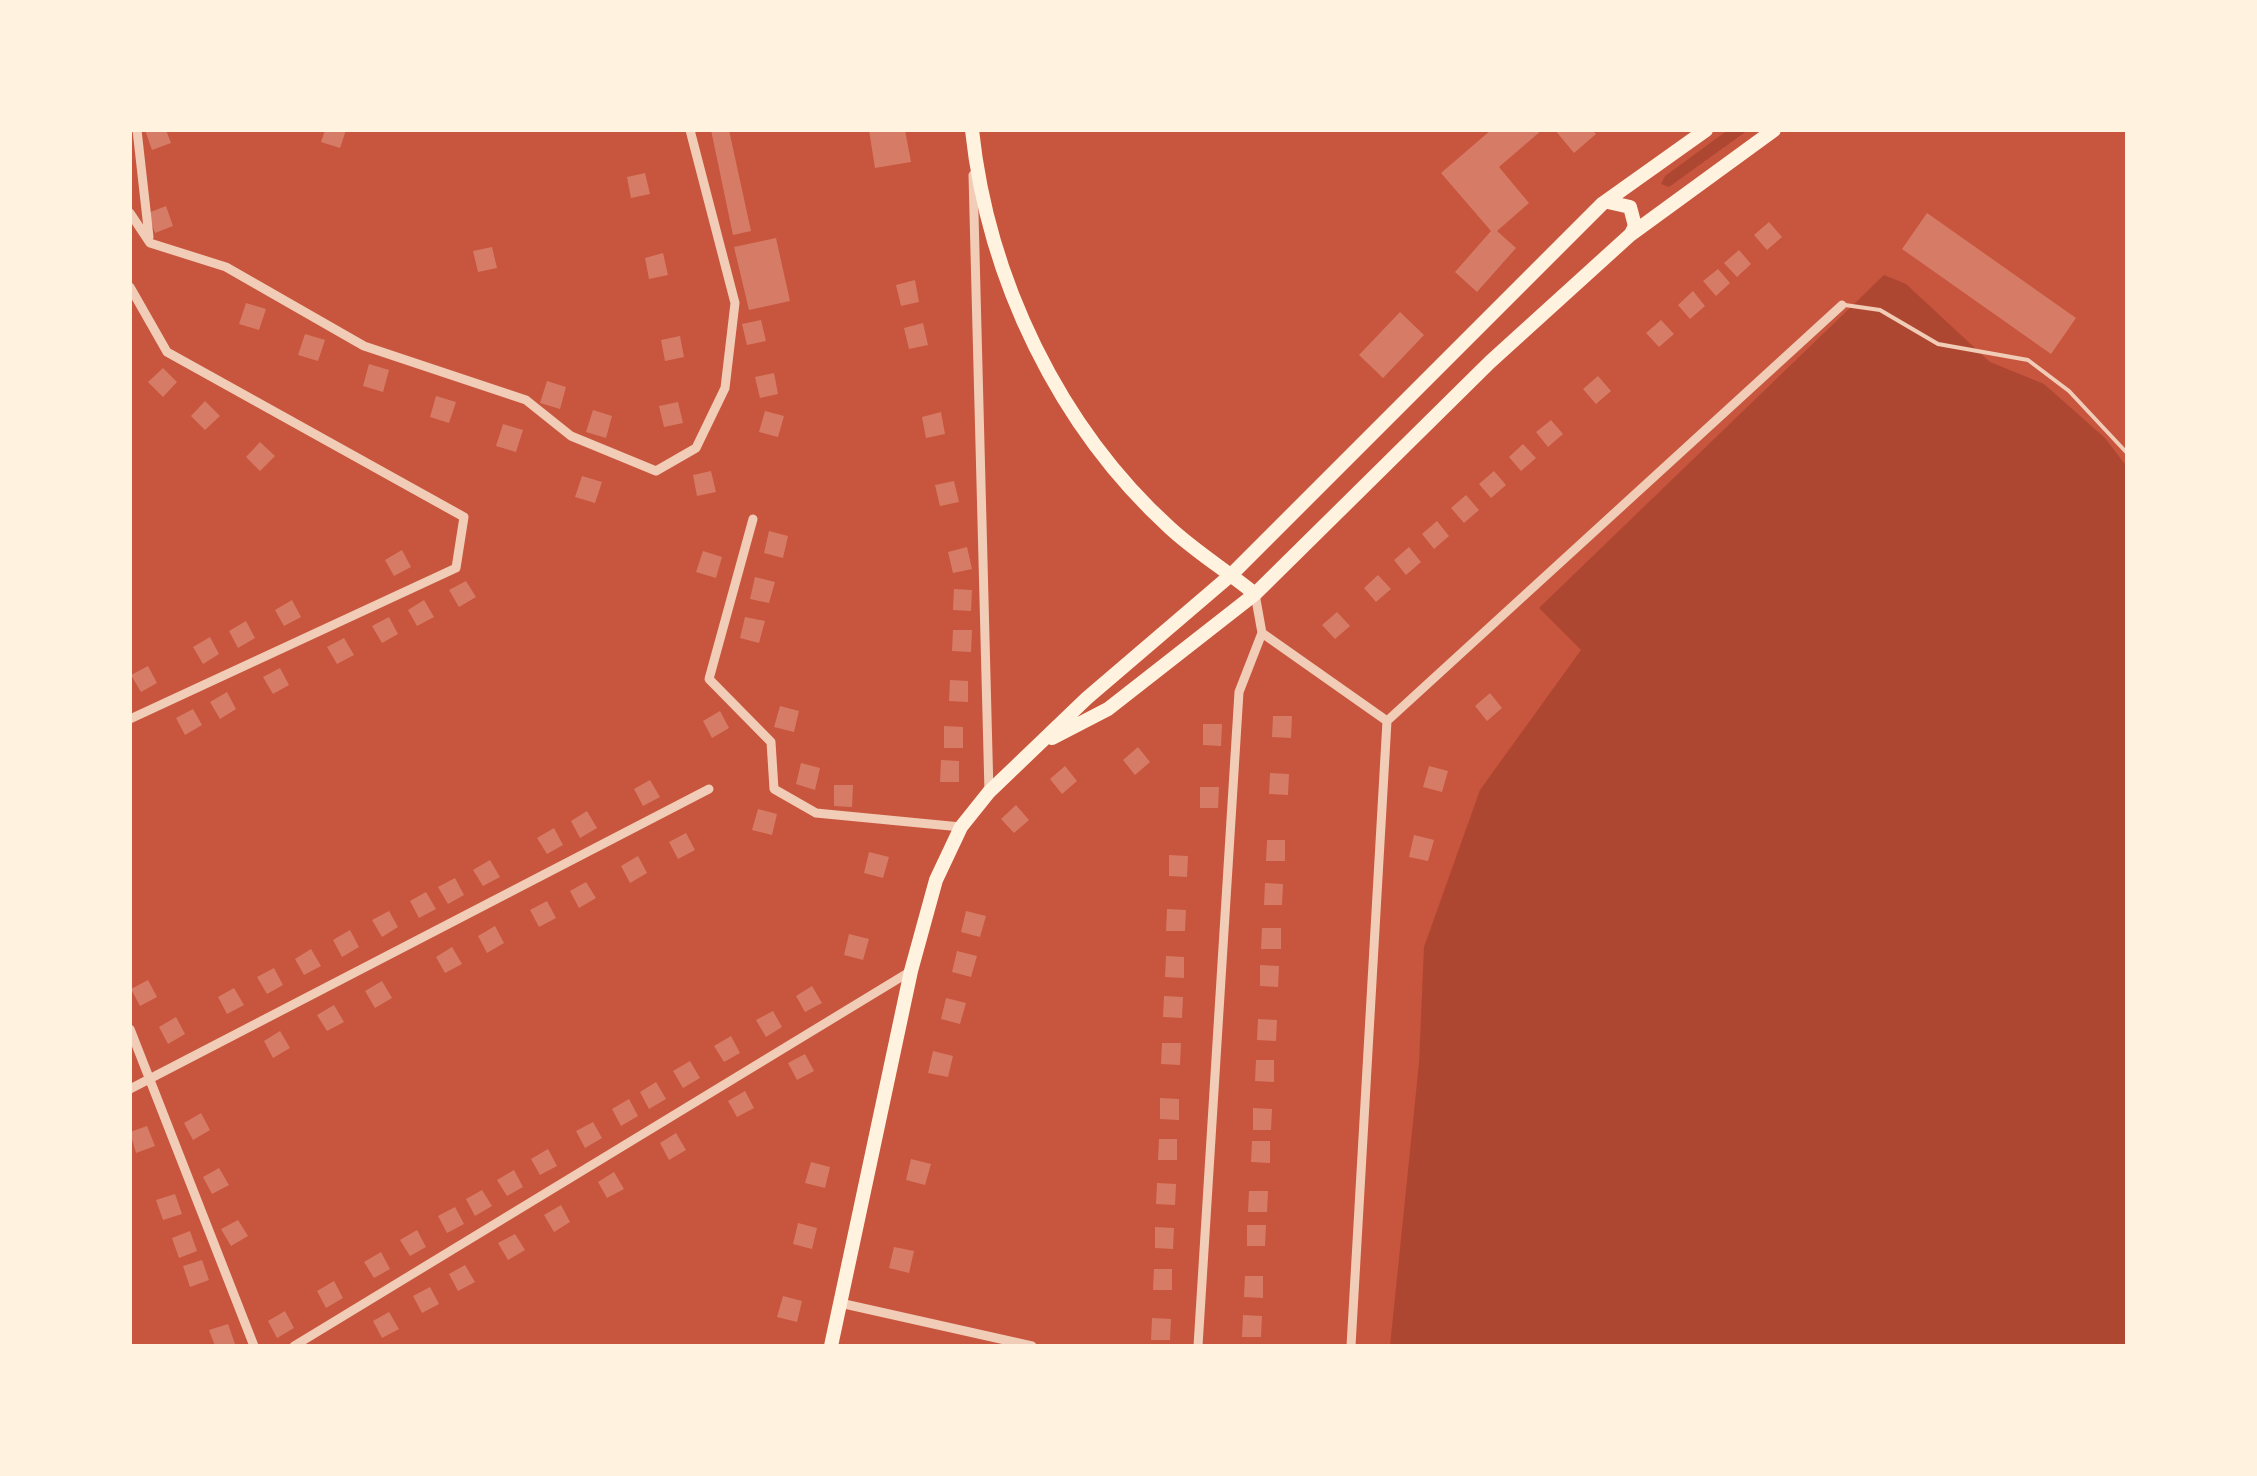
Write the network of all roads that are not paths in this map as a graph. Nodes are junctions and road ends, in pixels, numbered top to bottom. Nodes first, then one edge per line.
1 (137, 130) edge
2 (690, 130) edge
3 (1706, 130) edge
4 (1774, 130) edge
5 (972, 133) edge
6 (1602, 204) junction
7 (130, 213) edge
8 (1630, 235) junction
9 (150, 243) junction
10 (130, 288) edge
11 (1842, 305) joint
12 (2127, 453) edge
13 (753, 518) dead end
14 (1232, 574) junction
15 (1254, 594) junction
16 (1262, 633) junction
17 (130, 719) edge
18 (1386, 720) junction
19 (1038, 745) junction
20 (709, 789) dead end
21 (989, 792) junction
22 (961, 828) junction
23 (911, 972) junction
24 (130, 1030) edge
25 (148, 1080) junction
26 (130, 1089) edge
27 (840, 1303) junction
28 (254, 1346) edge
29 (294, 1346) edge
30 (831, 1346) edge
31 (1032, 1346) edge
32 (1198, 1346) edge
33 (1350, 1346) edge

1 - 9 street
2 - 9 street
3 - 6 main road
4 - 8 main road
5 - 14 main road
5 - 21 street
6 - 8 main road
6 - 14 main road
7 - 9 street
8 - 15 main road
10 - 17 street
11 - 12 lane
11 - 18 street
13 - 22 street
14 - 15 main road
14 - 19 main road
15 - 16 street
15 - 19 main road
16 - 18 street
16 - 32 street
18 - 33 street
19 - 21 main road
20 - 25 street
21 - 22 main road
22 - 23 main road
23 - 27 main road
23 - 29 street
24 - 25 street
25 - 26 street
25 - 28 street
27 - 30 main road
27 - 31 street

